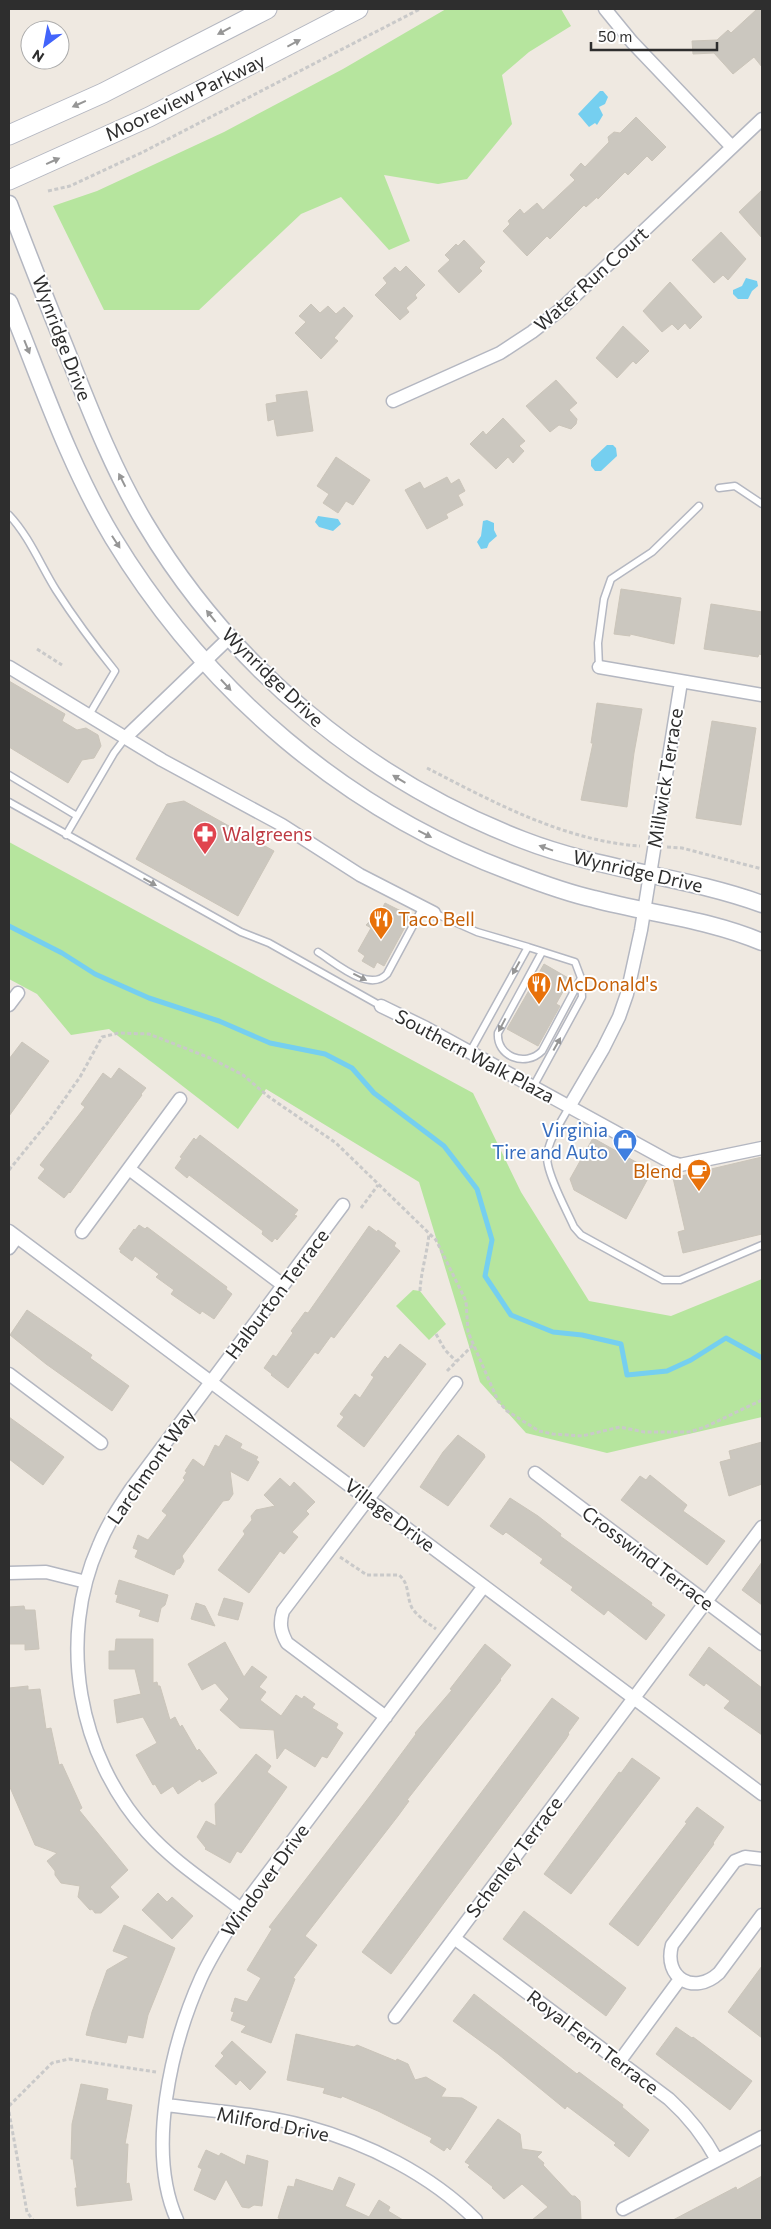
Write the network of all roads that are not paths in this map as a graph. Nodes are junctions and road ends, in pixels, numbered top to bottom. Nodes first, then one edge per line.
1 (267, 9) edge
2 (358, 9) edge
3 (605, 9) edge
4 (762, 119) edge
5 (9, 135) edge
6 (732, 147) junction
7 (9, 180) edge
8 (9, 204) edge
9 (9, 302) edge
10 (394, 400) dead end
11 (719, 488) dead end
12 (762, 504) edge
13 (699, 506) dead end
14 (9, 516) edge
15 (229, 638) junction
16 (204, 660) junction
17 (9, 667) edge
18 (599, 667) joint
19 (681, 682) junction
20 (762, 695) edge
21 (89, 715) junction
22 (126, 737) junction
23 (9, 775) edge
24 (9, 802) edge
25 (77, 816) junction
26 (66, 835) junction
27 (650, 875) junction
28 (762, 904) edge
29 (428, 910) junction
30 (644, 910) junction
31 (762, 942) edge
32 (528, 947) junction
33 (318, 952) dead end
34 (542, 952) junction
35 (581, 978) junction
36 (18, 993) dead end
37 (9, 1005) edge
38 (382, 1006) joint
39 (470, 1052) junction
40 (534, 1087) junction
41 (180, 1099) dead end
42 (569, 1107) junction
43 (762, 1148) edge
44 (129, 1169) junction
45 (343, 1205) dead end
46 (82, 1232) dead end
47 (13, 1234) edge
48 (762, 1245) edge
49 (9, 1248) edge
50 (283, 1285) junction
51 (9, 1374) edge
52 (211, 1382) junction
53 (456, 1383) dead end
54 (101, 1442) dead end
55 (534, 1473) dead end
56 (367, 1498) junction
57 (762, 1527) edge
58 (9, 1573) edge
59 (86, 1582) junction
60 (484, 1586) junction
61 (706, 1602) junction
62 (762, 1644) edge
63 (634, 1698) junction
64 (386, 1717) junction
65 (762, 1794) edge
66 (762, 1859) edge
67 (241, 1909) junction
68 (762, 1915) edge
69 (454, 1938) junction
70 (680, 1979) junction
71 (395, 2017) dead end
72 (618, 2062) junction
73 (166, 2105) junction
74 (762, 2137) edge
75 (717, 2160) junction
76 (623, 2209) dead end
77 (178, 2220) edge
78 (476, 2220) edge

1 -> 5 main road, Mooreview Parkway
7 -> 2 main road, Mooreview Parkway
3 - 6 street
4 - 6 street, Water Run Court
6 - 10 street, Water Run Court
15 -> 8 street, Wynridge Drive
9 -> 16 street, Wynridge Drive
11 - 12 lane
13 - 18 lane
14 - 21 lane
15 - 16 street
27 -> 15 street, Wynridge Drive
16 - 22 street
16 -> 30 street, Wynridge Drive
17 - 21 street
18 - 19 street
19 - 20 street
19 - 27 street, Millwick Terrace
21 - 22 street
22 - 25 lane
22 - 29 street
23 - 25 lane
24 - 26 lane
25 - 26 lane
26 -> 38 lane
27 - 28 street, Wynridge Drive
27 - 30 street, Southern Walk Plaza
29 - 32 lane
33 -> 29 lane
30 - 31 street, Wynridge Drive
30 - 42 street, Southern Walk Plaza
32 - 34 lane
32 -> 39 lane
34 - 35 lane
34 -> 35 lane
40 -> 35 lane
36 - 37 street
38 - 39 street, Southern Walk Plaza
39 - 40 street, Southern Walk Plaza
40 - 42 street, Southern Walk Plaza
41 - 44 street
42 - 43 street, Southern Walk Plaza
42 - 48 lane
44 - 46 street
44 - 50 street
45 - 50 street, Halburton Terrace
47 - 49 street
47 - 52 street, Village Drive
50 - 52 street, Halburton Terrace
51 - 54 street
52 - 56 street, Village Drive
52 - 59 street, Larchmont Way
53 - 56 street
55 - 61 street, Crosswind Terrace
56 - 60 street, Village Drive
56 - 64 street
57 - 61 street, Schenley Terrace
58 - 59 street
59 - 67 street, Larchmont Way
60 - 63 street, Village Drive
60 - 64 street, Windover Drive
61 - 62 street, Crosswind Terrace
61 - 63 street, Schenley Terrace
63 - 65 street, Village Drive
63 - 69 street, Schenley Terrace
64 - 67 street, Windover Drive
66 - 70 street
67 - 73 street, Windover Drive
68 - 70 street
69 - 71 street, Schenley Terrace
69 - 72 street, Royal Fern Terrace
70 - 72 street
72 - 75 street, Royal Fern Terrace
73 - 77 street, Windover Drive
73 - 78 street, Milford Drive
74 - 75 street
75 - 76 street

